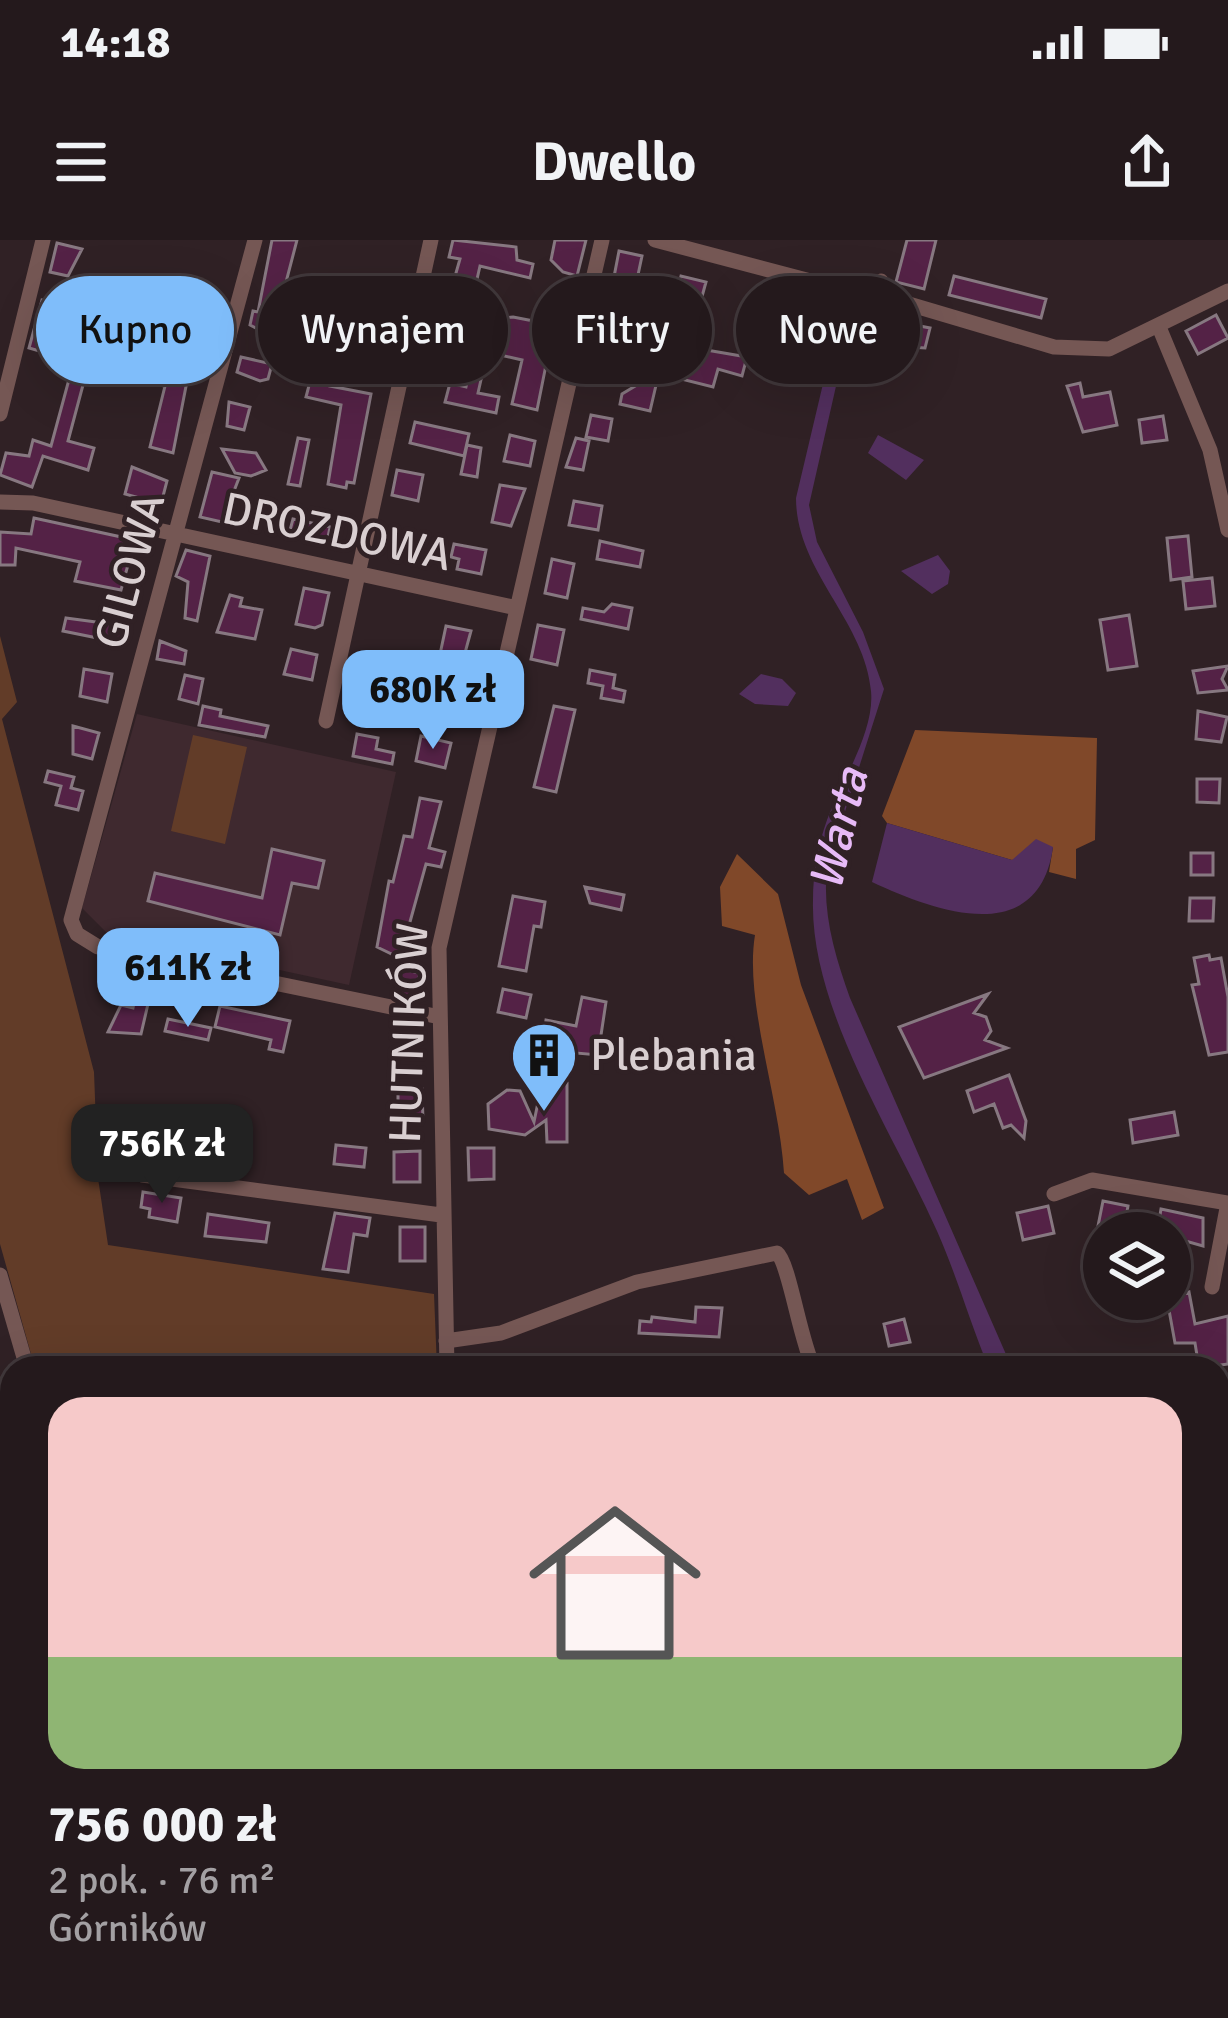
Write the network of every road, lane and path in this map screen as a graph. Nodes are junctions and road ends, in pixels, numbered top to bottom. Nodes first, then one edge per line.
1 (43, 240) edge
2 (255, 240) edge
3 (431, 240) edge
4 (602, 240) edge
5 (655, 240) edge
6 (791, 276) edge
7 (1228, 291) edge
8 (920, 307) edge
9 (1159, 327) junction
10 (0, 414) edge
11 (0, 502) edge
12 (1228, 530) edge
13 (177, 534) junction
14 (358, 574) junction
15 (518, 608) junction
16 (326, 721) dead end
17 (440, 1017) junction
18 (142, 1175) dead end
19 (1054, 1194) dead end
20 (1228, 1203) edge
21 (441, 1215) junction
22 (0, 1274) edge
23 (1212, 1287) dead end
24 (7, 1324) edge
25 (446, 1341) junction
26 (22, 1356) edge
27 (447, 1356) edge
28 (809, 1356) edge

1 - 10 street
2 - 13 street, GILOWA
3 - 14 street
4 - 15 street, HUTNIKÓW
5 - 6 street
7 - 9 street
8 - 9 street
9 - 12 street
11 - 13 street, DROZDOWA
13 - 14 street, DROZDOWA
13 - 17 street, GILOWA
14 - 15 street, DROZDOWA
14 - 16 street
15 - 17 street, HUTNIKÓW
17 - 21 street, HUTNIKÓW
18 - 21 street
19 - 20 street
20 - 23 street
21 - 25 street, HUTNIKÓW
22 - 24 street
24 - 26 street
25 - 27 street, HUTNIKÓW
25 - 28 street

